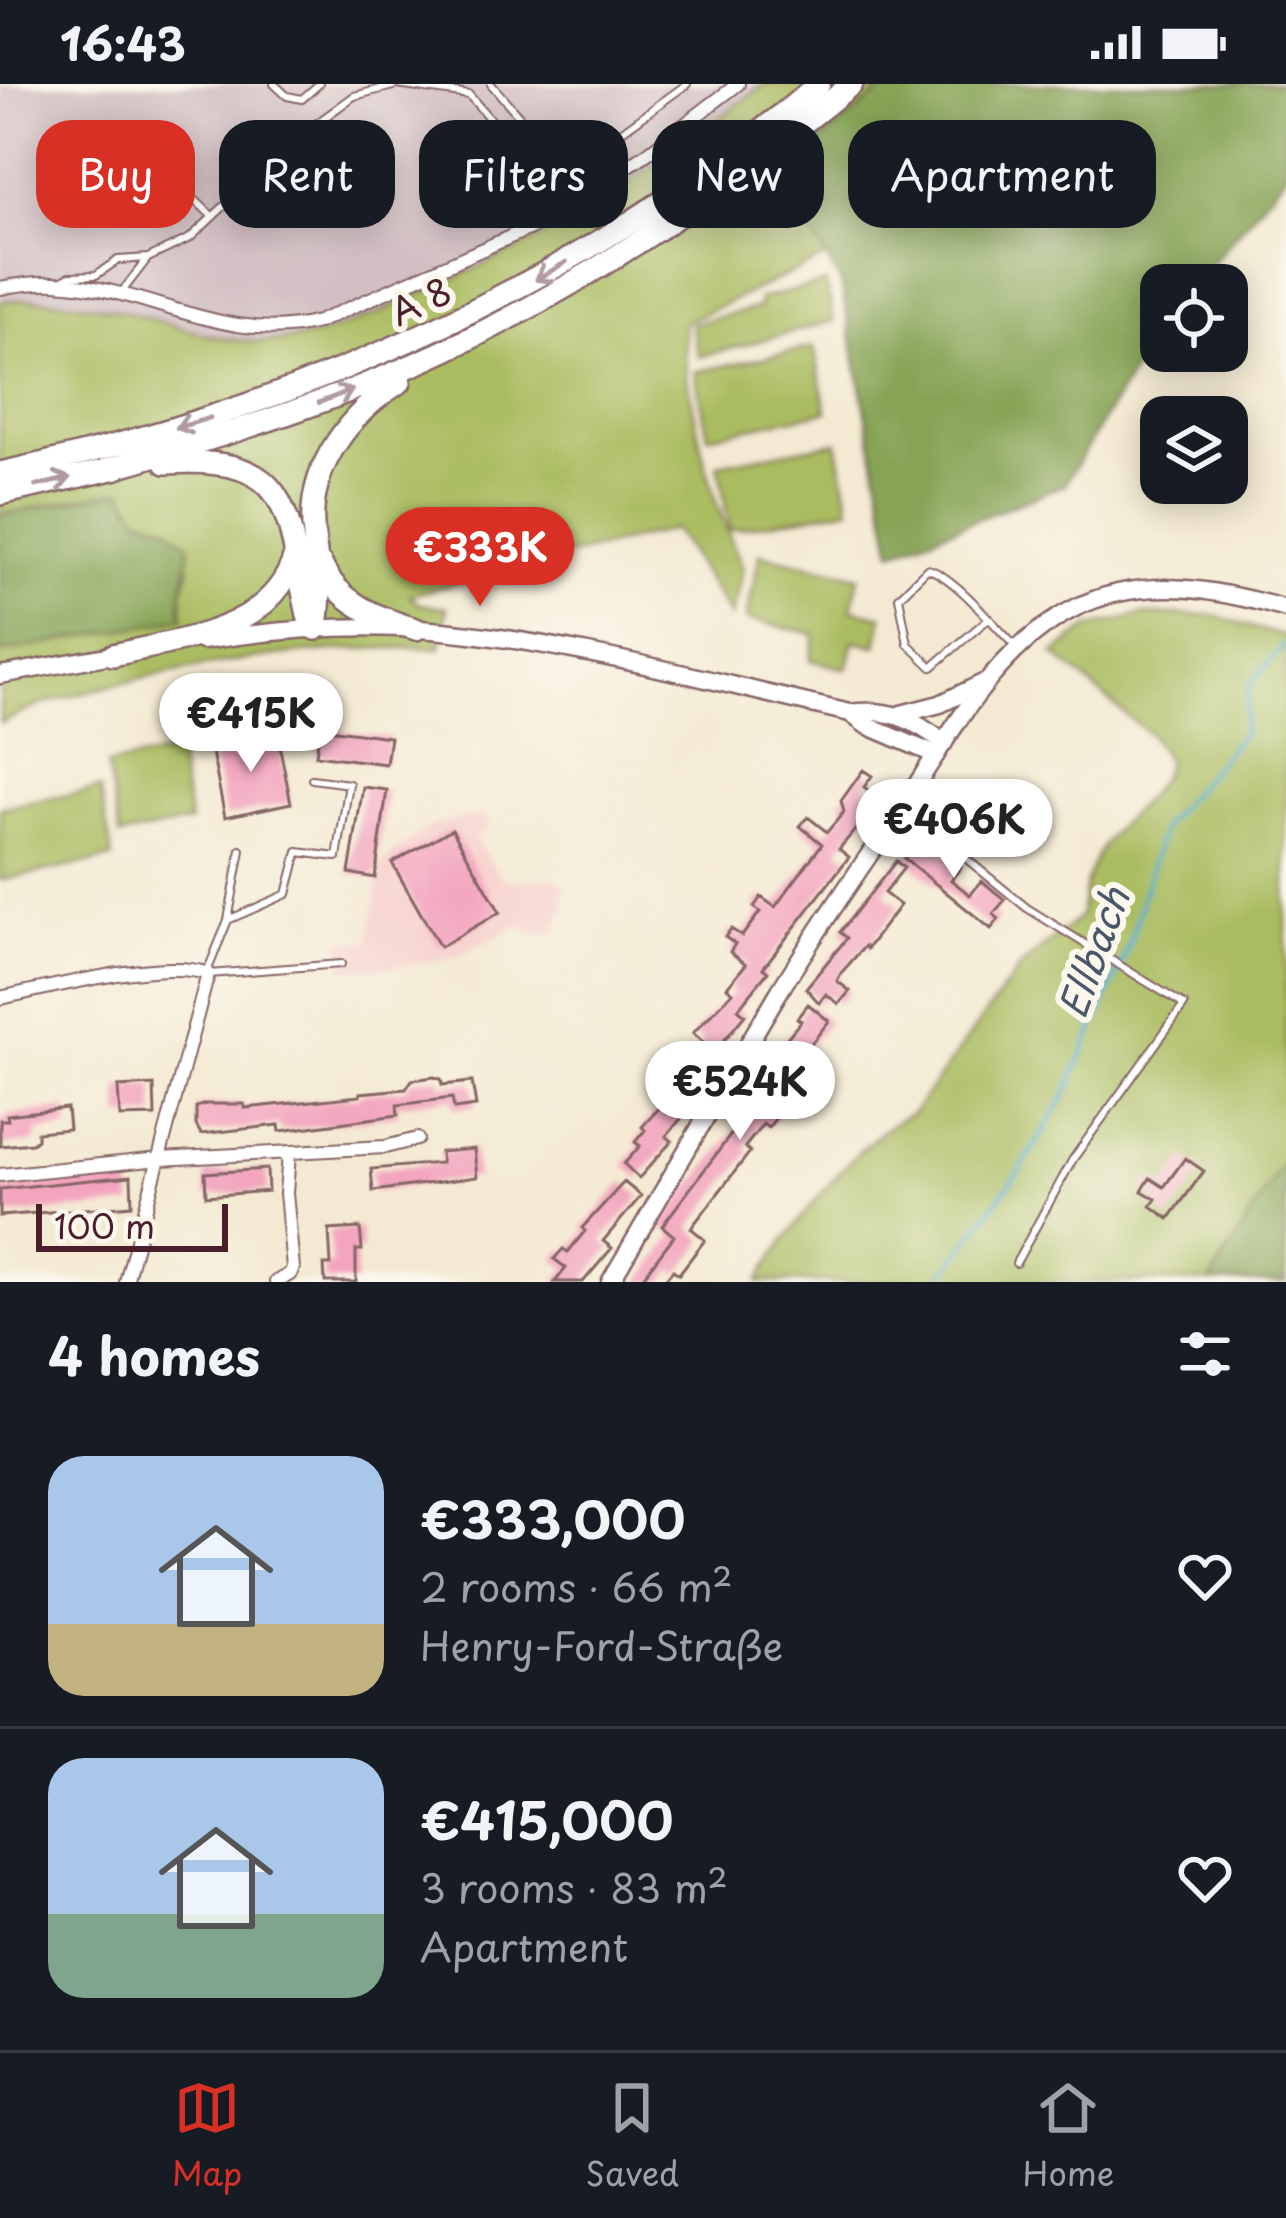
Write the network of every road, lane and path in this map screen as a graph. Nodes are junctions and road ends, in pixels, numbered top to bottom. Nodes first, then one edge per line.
1 (274, 84) edge
2 (319, 84) edge
3 (473, 84) edge
4 (491, 84) edge
5 (687, 84) edge
6 (738, 84) edge
7 (819, 84) edge
8 (852, 84) edge
9 (470, 95) junction
10 (491, 120) edge
11 (628, 164) edge
12 (195, 200) edge
13 (212, 216) junction
14 (530, 228) edge
15 (148, 258) junction
16 (56, 283) junction
17 (0, 288) edge
18 (118, 296) junction
19 (464, 341) junction
20 (105, 470) junction
21 (0, 473) edge
22 (0, 494) edge
23 (306, 554) junction
24 (1286, 610) edge
25 (988, 619) junction
26 (316, 629) junction
27 (416, 629) junction
28 (1016, 648) junction
29 (113, 655) junction
30 (0, 675) edge
31 (989, 680) junction
32 (850, 713) junction
33 (900, 715) junction
34 (940, 749) junction
35 (312, 779) dead end
36 (902, 806) junction
37 (242, 850) dead end
38 (228, 920) junction
39 (341, 964) dead end
40 (208, 973) junction
41 (0, 998) edge
42 (417, 1138) dead end
43 (289, 1154) junction
44 (160, 1160) junction
45 (0, 1175) edge
46 (1016, 1263) dead end
47 (126, 1282) edge
48 (276, 1282) edge
49 (610, 1282) edge

1 - 2 lane
3 - 9 lane
4 - 5 lane
6 - 11 street
7 -> 21 highway, A 8 / A 8
8 - 19 highway, A 8 / A 8
9 - 10 lane
9 - 13 lane
12 - 13 lane
13 - 15 lane
14 - 18 street
15 - 16 lane
15 - 18 lane
16 - 17 street
16 - 18 street
20 -> 19 highway, A 8 / A 8
19 - 23 highway
22 -> 20 highway, A 8
20 - 23 highway
23 - 26 highway
23 - 27 highway
23 - 29 highway
24 - 28 street
25 - 25 lane
25 - 28 lane
26 - 27 street
26 - 29 street
27 - 32 street
28 - 31 street
29 - 30 street
31 - 33 street
31 - 34 street
32 - 33 street
32 - 34 street
33 - 34 street
34 - 36 street
35 - 38 lane
36 - 46 lane
36 - 49 street
37 - 38 lane
38 - 40 lane
39 - 40 lane
40 - 41 street
40 - 44 street
42 - 43 street
43 - 44 street
43 - 48 street
44 - 45 street
44 - 47 street

